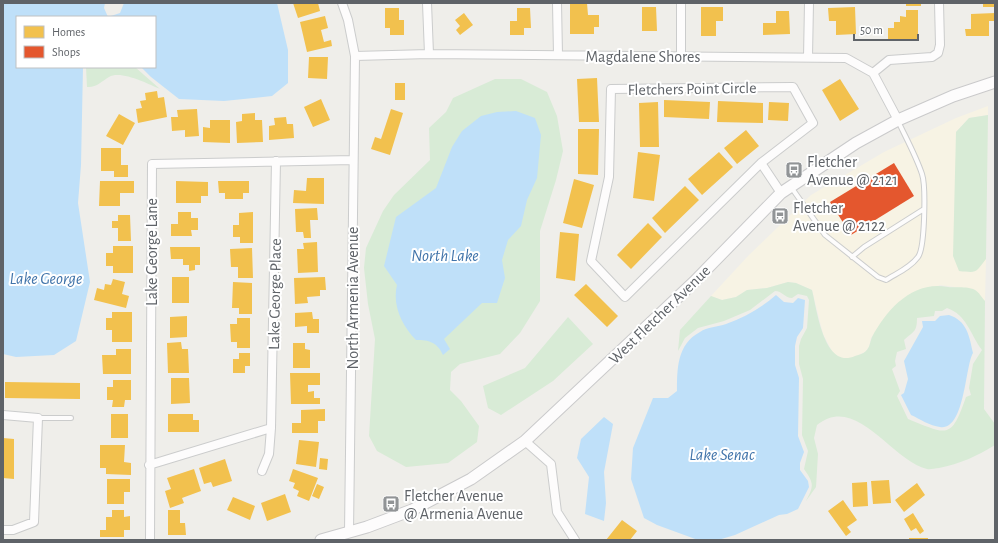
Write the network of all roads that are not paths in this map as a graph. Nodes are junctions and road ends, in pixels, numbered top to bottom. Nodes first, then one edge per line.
1 (342, 3) edge
2 (427, 3) edge
3 (557, 3) edge
4 (681, 3) edge
5 (810, 3) edge
6 (939, 3) edge
7 (429, 54) junction
8 (558, 55) junction
9 (355, 56) junction
10 (681, 56) junction
11 (808, 57) junction
12 (873, 72) junction
13 (995, 82) edge
14 (898, 120) junction
15 (353, 160) junction
16 (276, 161) junction
17 (761, 163) junction
18 (791, 186) junction
19 (781, 193) junction
20 (924, 210) junction
21 (852, 257) junction
22 (3, 415) edge
23 (38, 418) junction
24 (71, 418) dead end
25 (271, 428) junction
26 (525, 441) junction
27 (149, 465) junction
28 (262, 471) dead end
29 (3, 530) edge
30 (349, 536) edge
31 (150, 540) edge
32 (321, 540) edge
33 (575, 540) edge

1 - 9 street, North Armenia Avenue
2 - 7 street
3 - 8 street
4 - 10 street
5 - 11 street
6 - 12 street
7 - 8 street, Magdalene Shores
7 - 9 street, Magdalene Shores
8 - 10 street, Magdalene Shores
9 - 15 street, North Armenia Avenue
10 - 11 street, Magdalene Shores
11 - 12 street, Magdalene Shores
12 - 14 street
13 - 14 main road, West Fletcher Avenue
14 - 18 main road, West Fletcher Avenue
14 - 20 lane
15 - 16 street, Lake George Lane
15 - 30 street, North Armenia Avenue
16 - 25 street, Lake George Place
16 - 27 street, Lake George Lane
17 - 17 street, Fletchers Point Circle
17 - 19 street
18 - 19 main road, West Fletcher Avenue
18 - 21 lane
19 - 26 main road, West Fletcher Avenue
20 - 21 lane
20 - 21 lane
22 - 23 street
23 - 24 lane
23 - 29 street
25 - 27 street
25 - 28 street, Lake George Place
26 - 30 main road, West Fletcher Avenue
26 - 33 street
27 - 31 street, Lake George Lane
30 - 32 main road, West Fletcher Avenue

